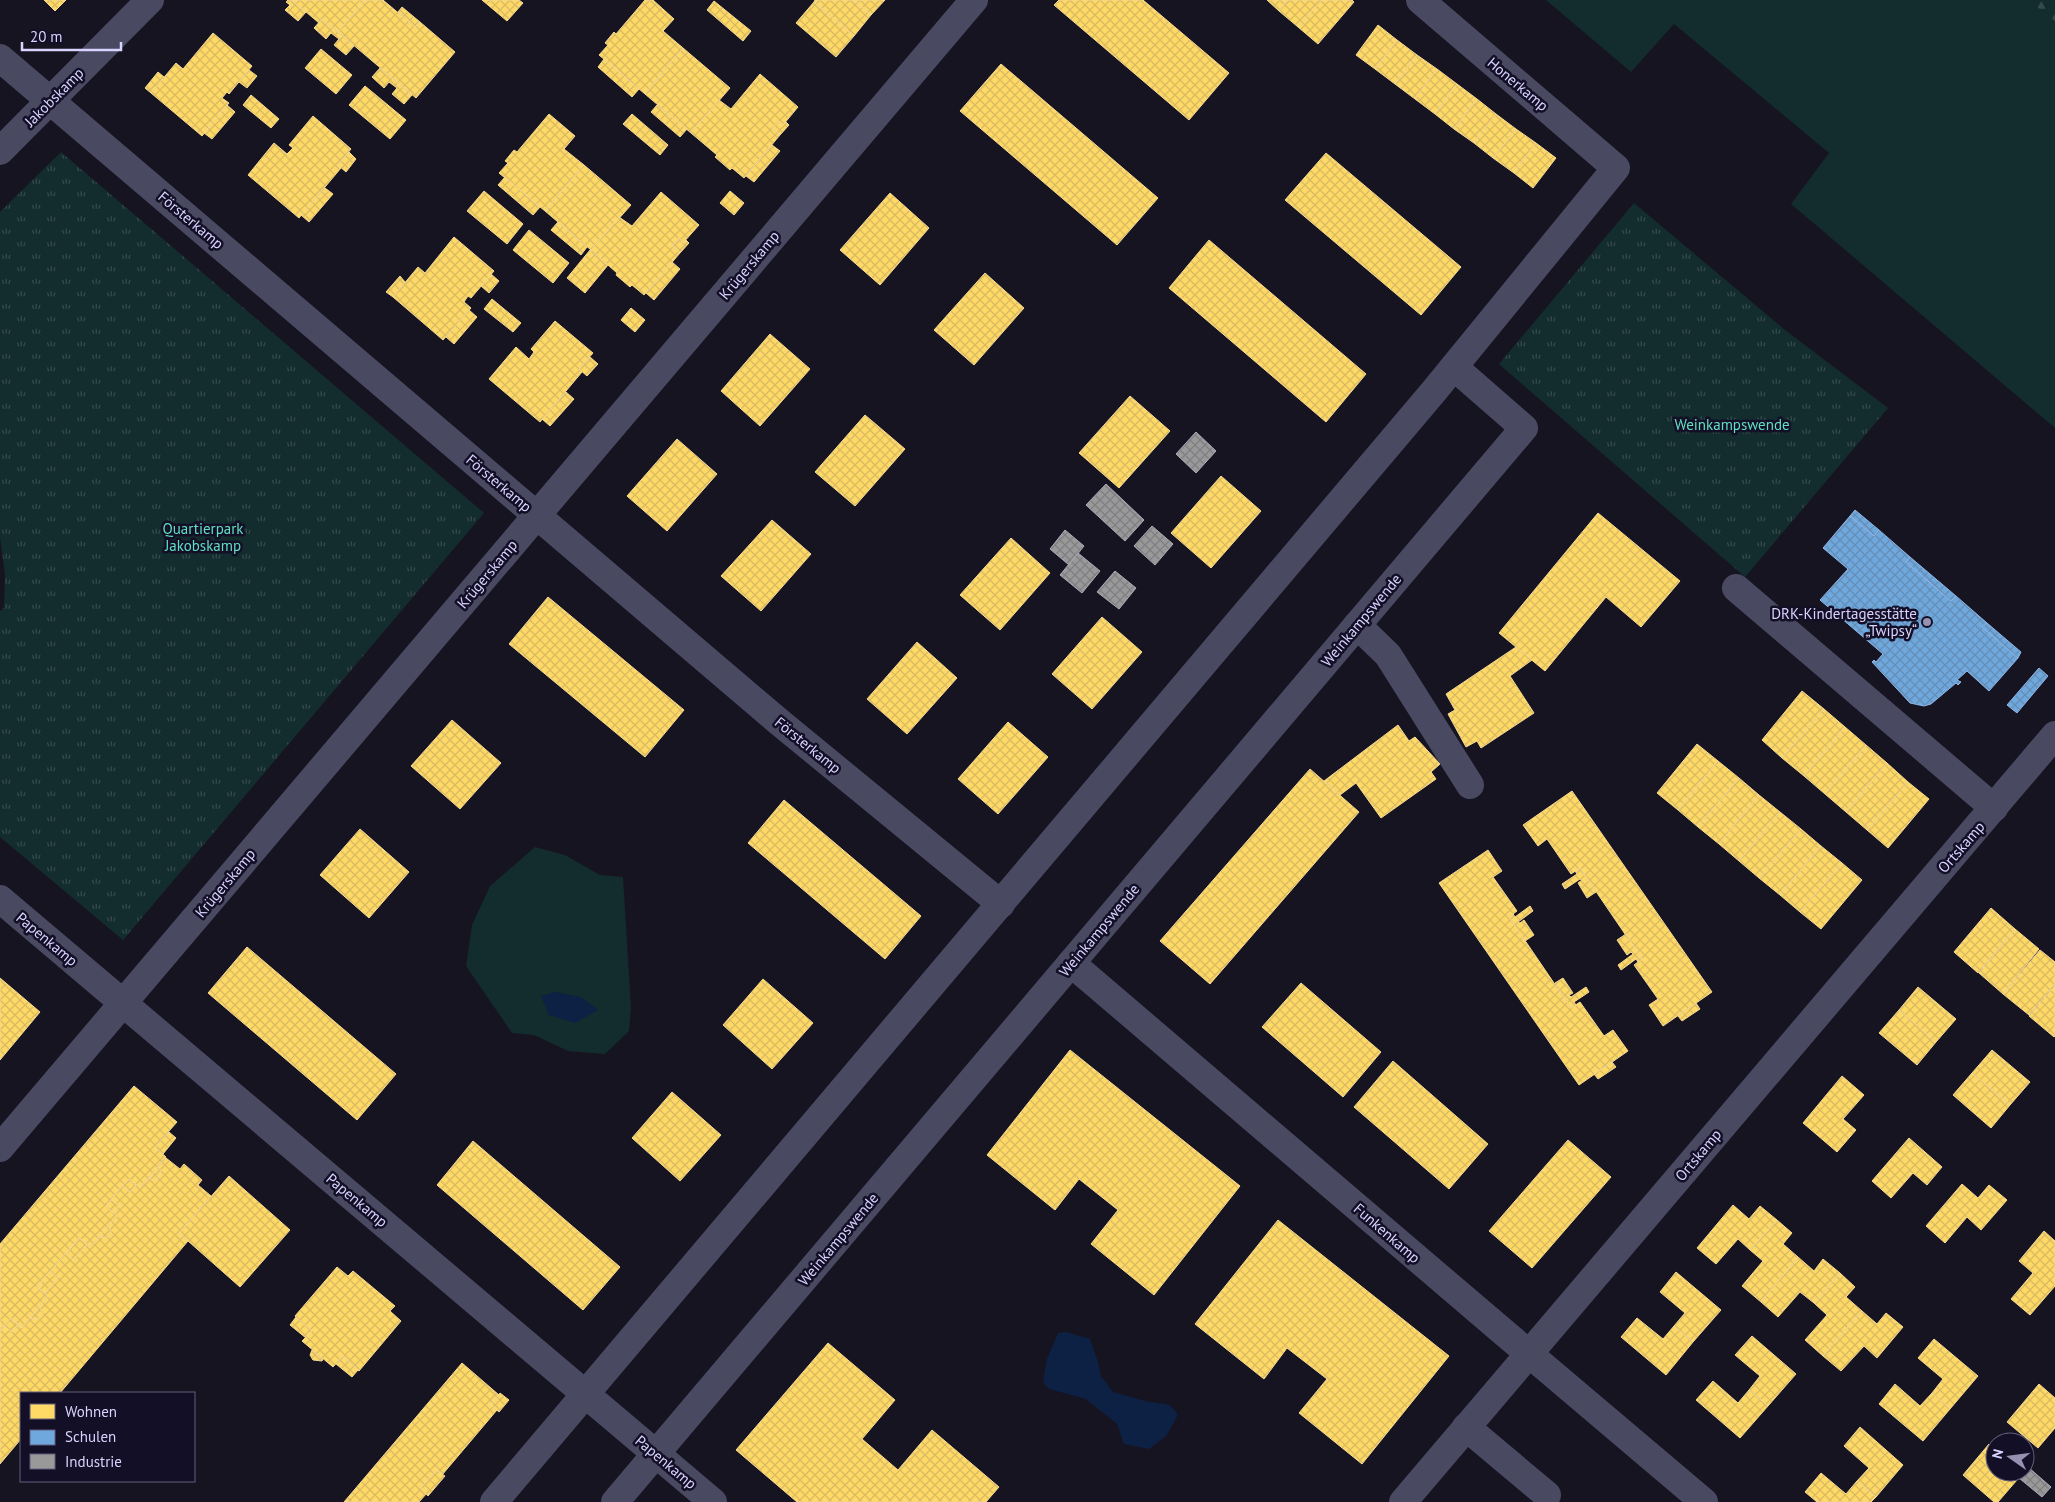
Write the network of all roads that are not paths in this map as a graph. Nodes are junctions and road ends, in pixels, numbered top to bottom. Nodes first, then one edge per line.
1 (150, 0) edge
2 (974, 0) edge
3 (1420, 0) edge
4 (0, 58) edge
5 (49, 100) junction
6 (0, 150) edge
7 (1454, 367) junction
8 (537, 515) junction
9 (1736, 588) dead end
10 (1358, 624) junction
11 (2055, 735) edge
12 (1470, 785) dead end
13 (1994, 808) junction
14 (0, 899) edge
15 (1001, 904) junction
16 (1071, 963) junction
17 (123, 1003) junction
18 (0, 1148) edge
19 (1529, 1354) junction
20 (586, 1395) junction
21 (1466, 1427) junction
22 (656, 1453) junction
23 (1547, 1495) dead end
24 (494, 1502) edge
25 (615, 1502) edge
26 (713, 1502) edge
27 (1403, 1502) edge
28 (1704, 1502) edge

1 - 5 street, Jakobskamp
2 - 8 street, Krügerskamp
3 - 7 street, Honerkamp
4 - 5 street, Försterkamp
5 - 6 street, Jakobskamp
5 - 8 street, Försterkamp
7 - 10 street, Weinkampswende
7 - 15 street
8 - 15 street, Försterkamp
8 - 17 street, Krügerskamp
9 - 13 street, Ortskamp
10 - 12 street
10 - 16 street, Weinkampswende
11 - 13 street, Ortskamp
13 - 19 street, Ortskamp
14 - 17 street, Papenkamp
15 - 20 street
16 - 19 street, Funkenkamp
16 - 22 street, Weinkampswende
17 - 18 street, Krügerskamp
17 - 20 street, Papenkamp
19 - 21 street, Ortskamp
19 - 28 street, Funkenkamp
20 - 22 street, Papenkamp
20 - 24 street
21 - 23 street
21 - 27 street, Ortskamp
22 - 25 street, Weinkampswende
22 - 26 street, Papenkamp

